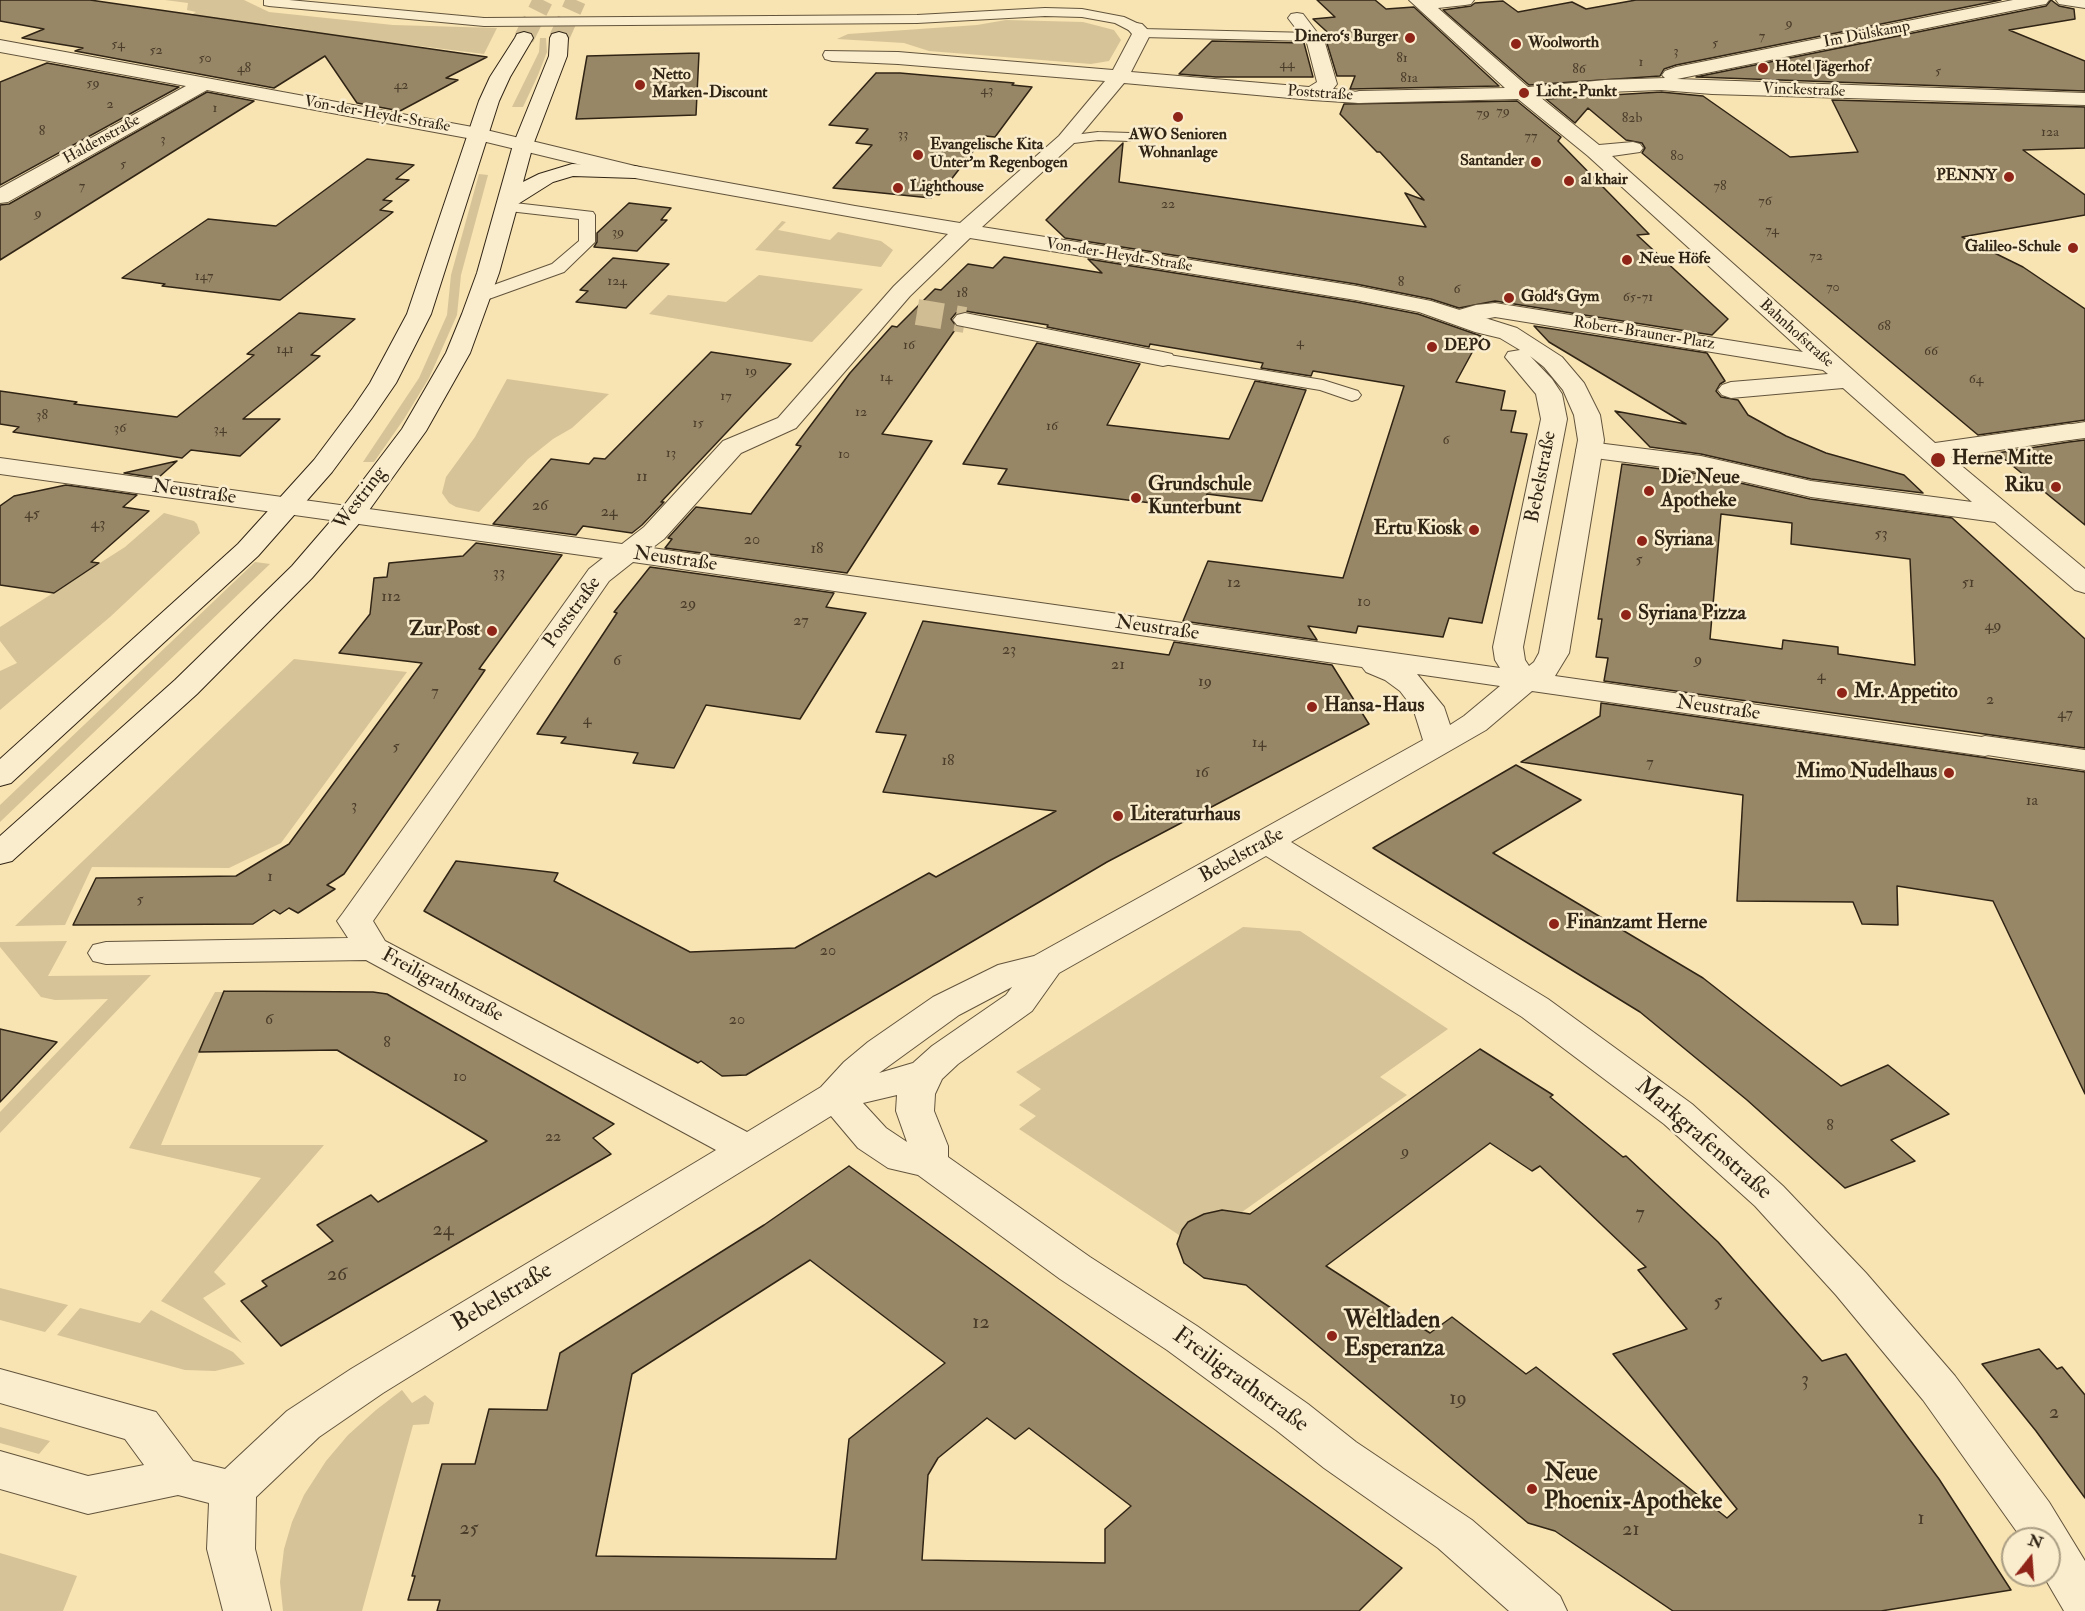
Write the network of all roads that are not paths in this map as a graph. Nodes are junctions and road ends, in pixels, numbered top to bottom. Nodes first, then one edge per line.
1 (1465, 0) edge
2 (2040, 0) edge
3 (2065, 0) edge
4 (269, 2) dead end
5 (1420, 2) edge
6 (2085, 3) edge
7 (1297, 18) dead end
8 (1139, 31) junction
9 (1311, 37) junction
10 (524, 38) tunnel mouth
11 (559, 38) tunnel mouth
12 (0, 46) edge
13 (832, 55) dead end
14 (1118, 78) junction
15 (204, 84) junction
16 (1661, 84) junction
17 (1523, 93) junction
18 (1312, 94) junction
19 (2085, 99) edge
20 (1082, 122) junction
21 (530, 124) junction
22 (478, 134) junction
23 (1066, 140) junction
24 (523, 145) junction
25 (1633, 148) dead end
26 (1595, 152) junction
27 (635, 172) junction
28 (752, 192) junction
29 (0, 197) edge
30 (506, 204) junction
31 (964, 231) junction
32 (569, 281) dead end
33 (480, 296) junction
34 (890, 307) junction
35 (917, 312) tunnel mouth
36 (1460, 317) junction
37 (964, 320) tunnel mouth
38 (1483, 327) junction
39 (1162, 359) joint
40 (1828, 363) junction
41 (1847, 380) junction
42 (1731, 390) dead end
43 (1352, 395) dead end
44 (2077, 431) edge
45 (1589, 450) junction
46 (1929, 452) junction
47 (6, 472) edge
48 (289, 506) junction
49 (352, 513) junction
50 (1999, 514) junction
51 (629, 554) junction
52 (2085, 584) edge
53 (1351, 657) junction
54 (1524, 682) junction
55 (1440, 744) junction
56 (2085, 760) edge
57 (0, 776) edge
58 (1267, 842) junction
59 (0, 854) edge
60 (372, 949) junction
61 (106, 953) dead end
62 (1045, 965) junction
63 (926, 1072) junction
64 (835, 1095) junction
65 (747, 1149) junction
66 (929, 1163) junction
67 (0, 1386) edge
68 (0, 1470) edge
69 (178, 1476) junction
70 (233, 1490) junction
71 (2040, 1527) edge
72 (2061, 1563) edge
73 (2085, 1603) edge
74 (247, 1611) edge
75 (1543, 1611) edge

1 - 5 street
2 - 16 street, Im Dülskamp
3 - 6 street
4 - 8 lane
5 - 17 street, Bahnhofstraße
7 - 9 street
8 - 9 lane
8 - 14 street, Poststraße
9 - 18 street
10 - 22 street
11 - 21 street, Westring
12 - 15 street, Von-der-Heydt-Straße
13 - 14 street, Poststraße
14 - 18 street, Poststraße
14 - 20 street, Poststraße
15 - 22 street, Von-der-Heydt-Straße
15 - 29 street, Haldenstraße
16 - 17 street, Vinckestraße
16 - 19 street, Vinckestraße
17 - 18 street, Poststraße
17 - 26 street, Bahnhofstraße
20 - 23 street, Poststraße
20 - 23 lane
21 - 24 street, Westring
21 - 28 street, Von-der-Heydt-Straße
22 - 24 street, Von-der-Heydt-Straße
22 - 48 street
23 - 31 street, Poststraße
24 - 27 street, Von-der-Heydt-Straße
24 - 30 street, Westring
25 - 26 street
26 - 40 street, Bahnhofstraße
27 - 28 street, Von-der-Heydt-Straße
27 - 30 street
28 - 31 street, Von-der-Heydt-Straße
30 - 33 street, Westring
30 - 33 lane
31 - 34 street, Poststraße
31 - 36 street, Von-der-Heydt-Straße
32 - 33 lane
33 - 49 street, Westring
34 - 35 street
34 - 51 street, Poststraße
36 - 38 street, Von-der-Heydt-Straße
36 - 40 street, Robert-Brauner-Platz
37 - 39 street
38 - 45 street, Bebelstraße
38 - 54 street, Bebelstraße
39 - 43 lane
40 - 41 street, Bahnhofstraße
41 - 42 street
41 - 46 street, Bahnhofstraße
44 - 46 street
45 - 50 street
45 - 54 street, Bebelstraße
46 - 50 street, Bahnhofstraße
47 - 48 street, Neustraße
48 - 49 street, Neustraße
48 - 57 street
49 - 51 street, Neustraße
49 - 59 street, Westring
50 - 52 street, Bahnhofstraße
51 - 53 street, Neustraße
51 - 60 street, Poststraße
53 - 54 street, Neustraße
53 - 55 street, Neustraße
54 - 55 street, Bebelstraße
54 - 56 street, Neustraße
55 - 58 street, Bebelstraße
58 - 62 street, Bebelstraße
58 - 71 street, Markgrafenstraße
60 - 61 street, Freiligrathstraße
60 - 65 street, Freiligrathstraße
62 - 63 street, Bebelstraße
62 - 64 street, Bebelstraße
63 - 64 street, Bebelstraße
63 - 66 street
64 - 65 street, Bebelstraße
64 - 66 street, Freiligrathstraße
65 - 70 street, Bebelstraße
66 - 75 street, Freiligrathstraße
67 - 69 street
68 - 69 street
69 - 70 street
70 - 74 street
72 - 73 street, Markgrafenstraße

